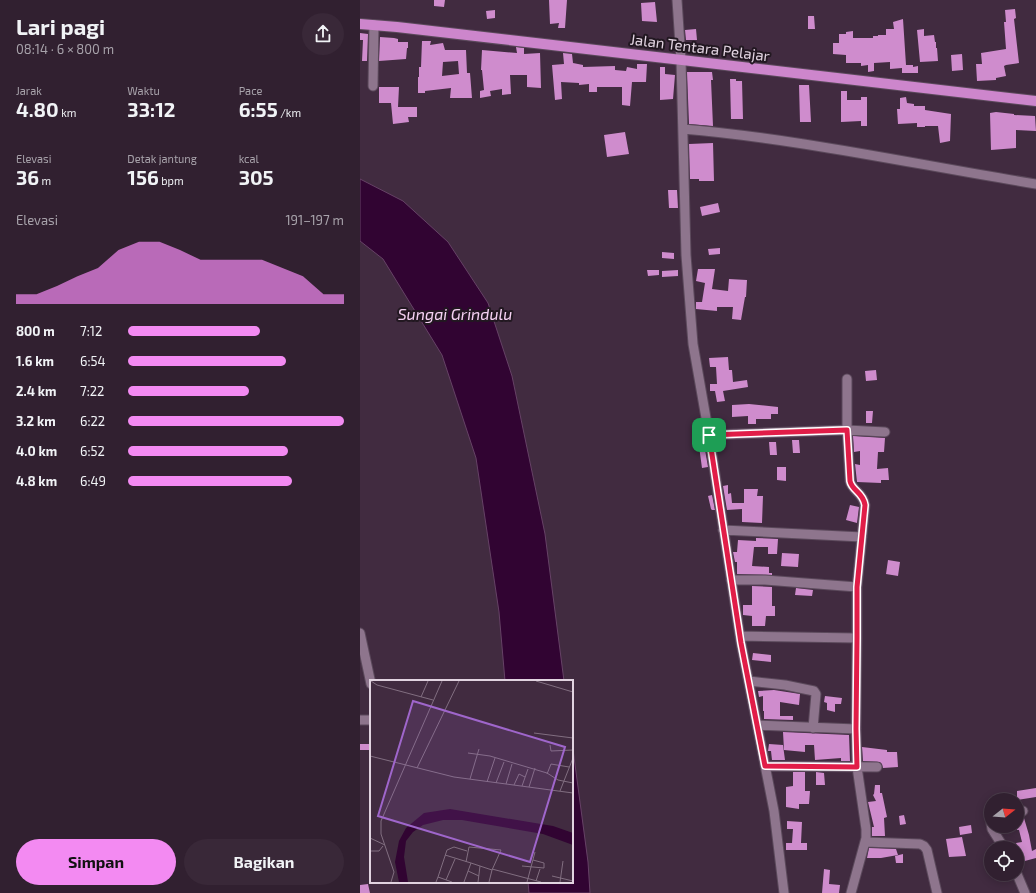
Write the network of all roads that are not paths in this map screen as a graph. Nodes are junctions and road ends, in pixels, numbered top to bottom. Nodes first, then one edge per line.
1 (677, 0) edge
2 (360, 24) edge
3 (374, 26) junction
4 (681, 60) junction
5 (373, 86) dead end
6 (1036, 101) edge
7 (683, 129) junction
8 (1036, 184) edge
9 (846, 379) dead end
10 (847, 430) junction
11 (885, 432) dead end
12 (709, 435) junction
13 (724, 530) junction
14 (862, 536) junction
15 (731, 580) junction
16 (857, 587) junction
17 (360, 633) edge
18 (740, 636) junction
19 (857, 638) junction
20 (370, 680) edge
21 (749, 681) junction
22 (757, 725) junction
23 (813, 728) junction
24 (856, 729) junction
25 (765, 766) junction
26 (857, 767) junction
27 (877, 767) dead end
28 (865, 842) junction
29 (1020, 881) edge
30 (784, 893) edge
31 (851, 893) edge
32 (936, 893) edge
33 (1025, 893) edge

1 - 4 street
2 - 3 main road, Jalan Tentara Pelajar
3 - 4 main road, Jalan Tentara Pelajar
3 - 5 street
4 - 6 main road, Jalan Tentara Pelajar
4 - 7 street
7 - 8 street
7 - 12 street
9 - 10 street
10 - 11 street
10 - 12 street
10 - 14 street
12 - 13 street
13 - 14 street
13 - 15 street
14 - 16 street
15 - 16 street
15 - 18 street
16 - 19 street
17 - 20 street
18 - 19 street
18 - 21 street
19 - 24 street
21 - 22 street
21 - 23 street
22 - 23 street
22 - 25 street
23 - 24 street
24 - 26 street
25 - 26 street
25 - 30 street
26 - 27 street
26 - 28 street
28 - 31 street
28 - 32 street
29 - 33 street

